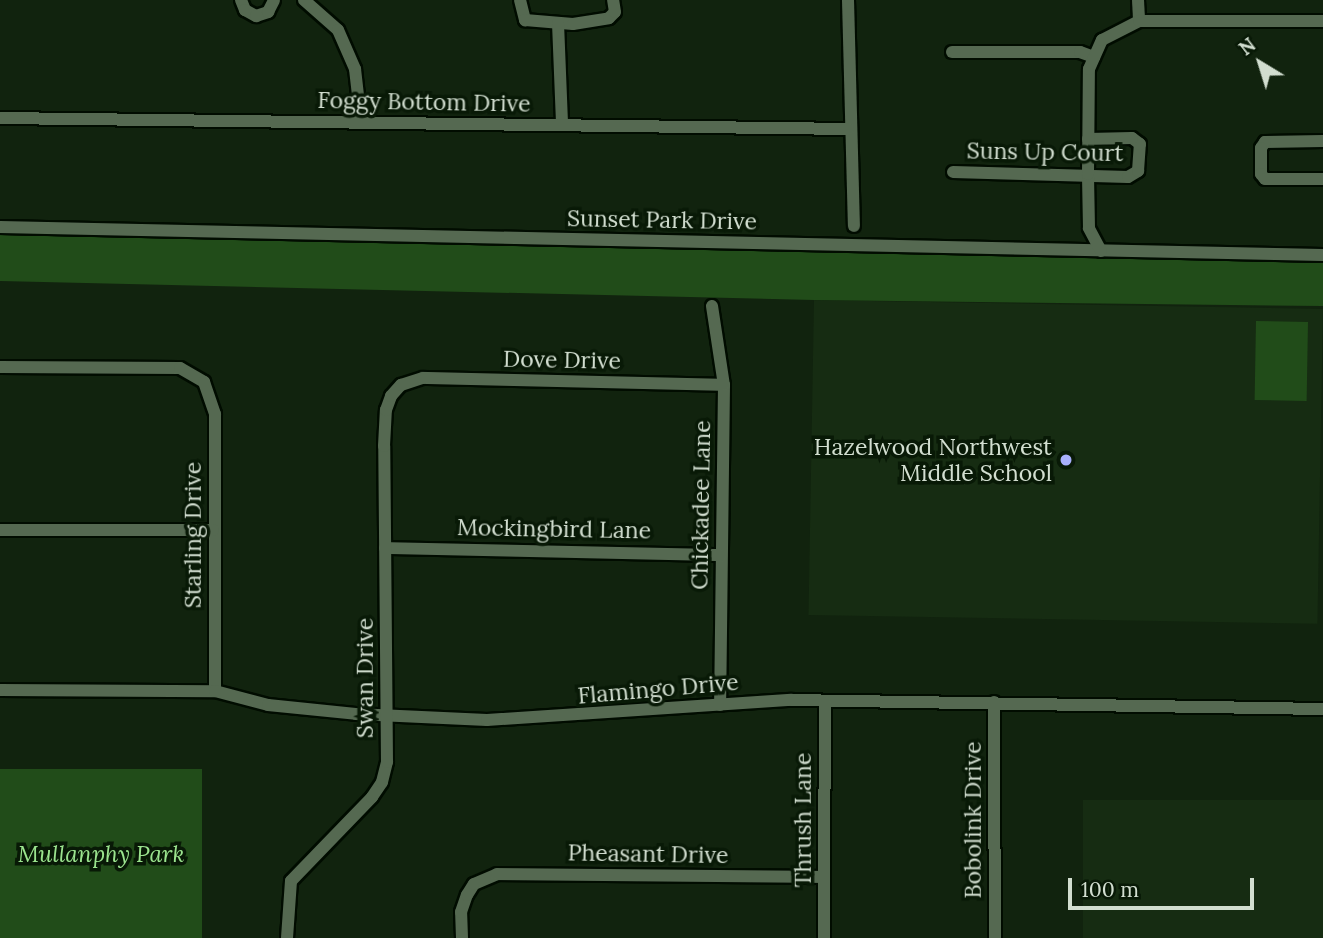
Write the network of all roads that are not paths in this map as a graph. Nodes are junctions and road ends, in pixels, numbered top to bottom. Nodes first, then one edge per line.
1 (241, 0) edge
2 (274, 0) edge
3 (304, 0) edge
4 (520, 0) edge
5 (612, 0) edge
6 (848, 0) edge
7 (1138, 0) edge
8 (1139, 21) junction
9 (1323, 21) edge
10 (558, 23) junction
11 (952, 52) dead end
12 (1094, 57) junction
13 (0, 118) edge
14 (360, 122) junction
15 (562, 124) junction
16 (848, 129) junction
17 (1088, 139) junction
18 (1323, 141) edge
19 (953, 172) dead end
20 (1088, 174) junction
21 (1323, 179) edge
22 (853, 226) dead end
23 (0, 227) edge
24 (1101, 251) junction
25 (1323, 255) edge
26 (712, 306) dead end
27 (0, 367) edge
28 (724, 384) junction
29 (401, 385) joint
30 (0, 530) edge
31 (214, 530) junction
32 (386, 548) junction
33 (721, 555) junction
34 (0, 690) edge
35 (215, 691) junction
36 (825, 702) junction
37 (994, 702) junction
38 (720, 705) junction
39 (1323, 709) edge
40 (387, 716) junction
41 (824, 877) junction
42 (287, 938) edge
43 (461, 938) edge
44 (824, 938) edge
45 (995, 938) edge

1 - 2 street
3 - 14 street
4 - 10 street
5 - 10 street
6 - 16 street
7 - 8 street
8 - 9 street
8 - 12 street
10 - 15 street
11 - 12 street
12 - 17 street
13 - 14 street, Foggy Bottom Drive
14 - 15 street, Foggy Bottom Drive
15 - 16 street, Foggy Bottom Drive
16 - 22 street
17 - 20 street
17 - 20 street, Suns Up Court
18 - 21 street
19 - 20 street, Suns Up Court
20 - 24 street
23 - 24 street, Sunset Park Drive
24 - 25 street, Sunset Park Drive
26 - 28 street, Chickadee Lane
27 - 31 street, Starling Drive
28 - 29 street, Dove Drive
28 - 33 street, Chickadee Lane
29 - 32 street, Swan Drive
30 - 31 street
31 - 35 street, Starling Drive
32 - 33 street, Mockingbird Lane
32 - 40 street, Swan Drive
33 - 38 street, Chickadee Lane
34 - 35 street, Flamingo Drive
35 - 40 street, Flamingo Drive
36 - 37 street, Flamingo Drive
36 - 38 street, Flamingo Drive
36 - 41 street, Thrush Lane
37 - 39 street, Flamingo Drive
37 - 45 street, Bobolink Drive
38 - 40 street, Flamingo Drive
40 - 42 street, Swan Drive
41 - 43 street, Pheasant Drive
41 - 44 street, Thrush Lane

